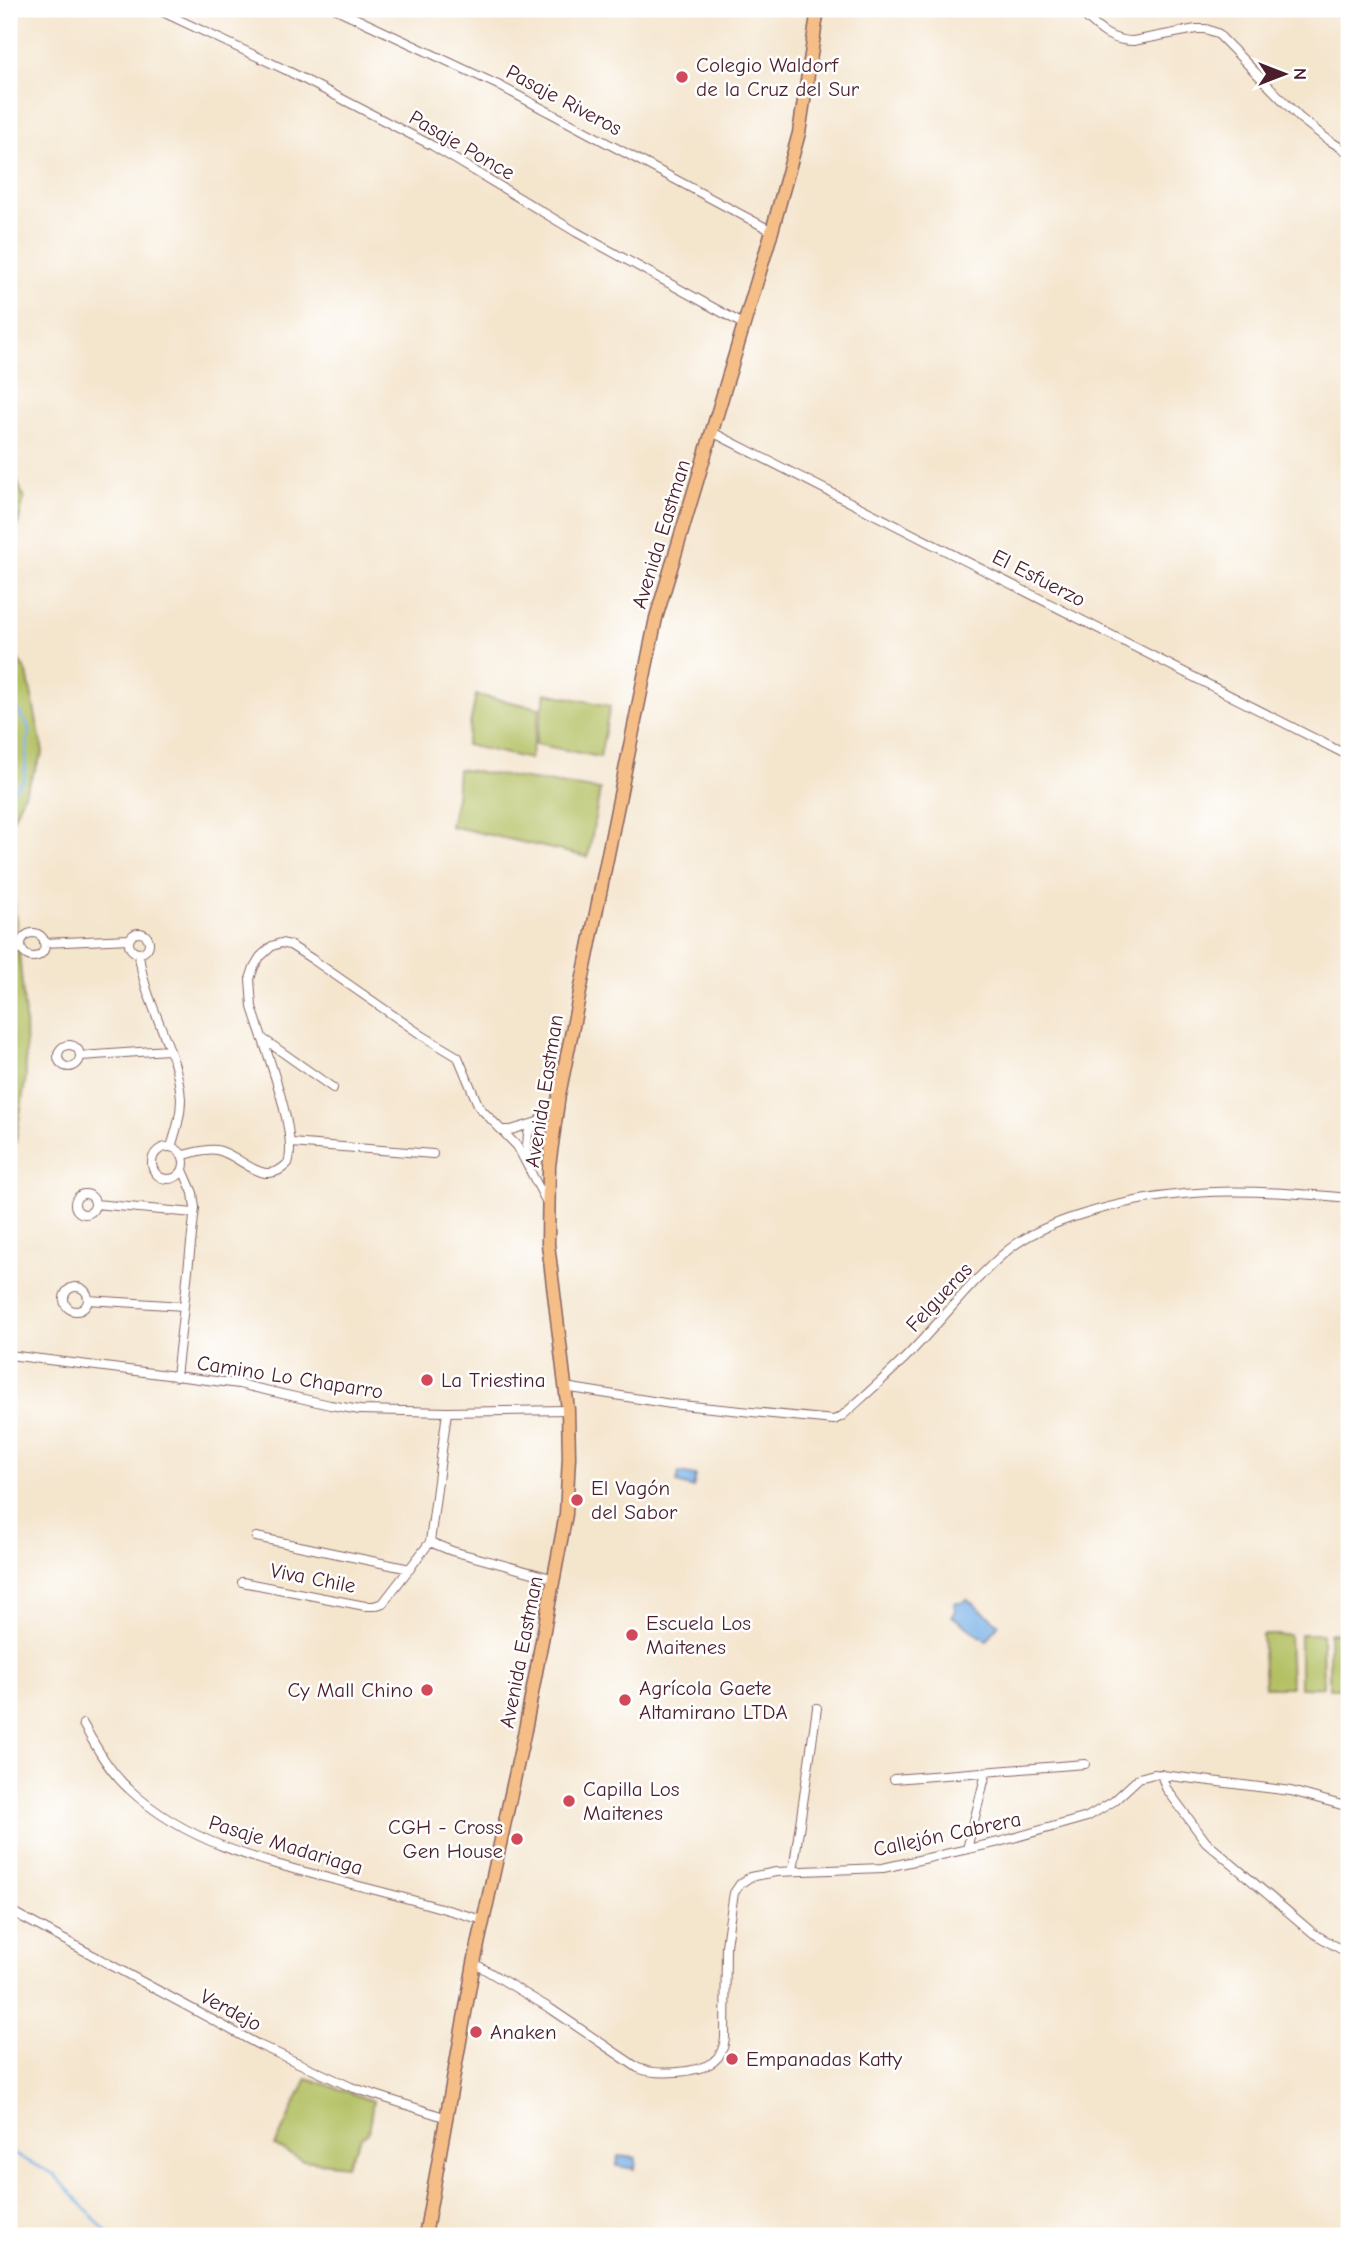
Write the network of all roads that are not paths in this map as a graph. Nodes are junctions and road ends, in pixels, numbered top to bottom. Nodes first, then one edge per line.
1 (156, 9) edge
2 (336, 9) edge
3 (818, 9) edge
4 (1077, 9) edge
5 (1349, 153) edge
6 (772, 231) junction
7 (743, 324) junction
8 (712, 432) junction
9 (1349, 756) edge
10 (129, 939) junction
11 (44, 943) dead end
12 (139, 954) junction
13 (262, 1038) junction
14 (168, 1050) junction
15 (80, 1056) dead end
16 (333, 1088) dead end
17 (559, 1094) junction
18 (534, 1123) junction
19 (503, 1130) junction
20 (291, 1143) junction
21 (171, 1147) junction
22 (433, 1154) dead end
23 (183, 1155) junction
24 (526, 1163) junction
25 (183, 1170) junction
26 (1349, 1198) edge
27 (548, 1203) junction
28 (95, 1204) dead end
29 (194, 1213) junction
30 (88, 1300) dead end
31 (184, 1307) junction
32 (9, 1355) edge
33 (176, 1377) junction
34 (565, 1387) junction
35 (568, 1410) junction
36 (447, 1412) junction
37 (256, 1537) dead end
38 (430, 1542) junction
39 (410, 1569) junction
40 (555, 1579) junction
41 (242, 1582) dead end
42 (817, 1708) dead end
43 (83, 1724) dead end
44 (1085, 1764) dead end
45 (986, 1773) junction
46 (1161, 1774) junction
47 (894, 1779) dead end
48 (1349, 1807) edge
49 (967, 1849) junction
50 (793, 1871) junction
51 (9, 1910) edge
52 (483, 1920) junction
53 (1349, 1954) edge
54 (474, 1963) junction
55 (447, 2118) junction
56 (425, 2236) edge

1 - 7 street, Pasaje Ponce
2 - 6 street, Pasaje Riveros
3 - 6 main road, Avenida Eastman
4 - 5 street
6 - 7 main road, Avenida Eastman
7 - 8 main road, Avenida Eastman
8 - 9 street, El Esfuerzo
8 - 17 main road, Avenida Eastman
10 - 11 street
10 - 12 street
10 - 12 street
12 - 14 street
13 - 16 street
13 - 19 street
13 - 20 street
14 - 15 street
14 - 21 street
17 - 18 street
17 - 27 main road, Avenida Eastman
18 - 19 street
18 - 24 street
19 - 24 street
20 - 22 street
20 - 23 street
21 - 23 street
21 - 25 street
23 - 25 street
24 - 27 street
25 - 29 street
26 - 34 street, Felgueras
27 - 34 main road, Avenida Eastman
28 - 29 street
29 - 31 street
30 - 31 street
31 - 33 street
32 - 33 street, Camino Lo Chaparro
33 - 36 street, Camino Lo Chaparro
34 - 35 main road, Avenida Eastman
35 - 36 street, Camino Lo Chaparro
35 - 40 main road, Avenida Eastman
36 - 38 street, Viva Chile
37 - 39 street
38 - 39 street, Viva Chile
38 - 40 street
39 - 41 street, Viva Chile
40 - 52 main road, Avenida Eastman
42 - 50 street
43 - 52 street, Pasaje Madariaga
44 - 45 street
45 - 47 street
45 - 49 street
46 - 48 street, Callejón Cabrera
46 - 49 street, Callejón Cabrera
46 - 53 street
49 - 50 street, Callejón Cabrera
50 - 54 street, Callejón Cabrera
51 - 55 street, Verdejo
52 - 54 main road, Avenida Eastman
54 - 55 main road, Avenida Eastman
55 - 56 main road, Avenida Eastman

